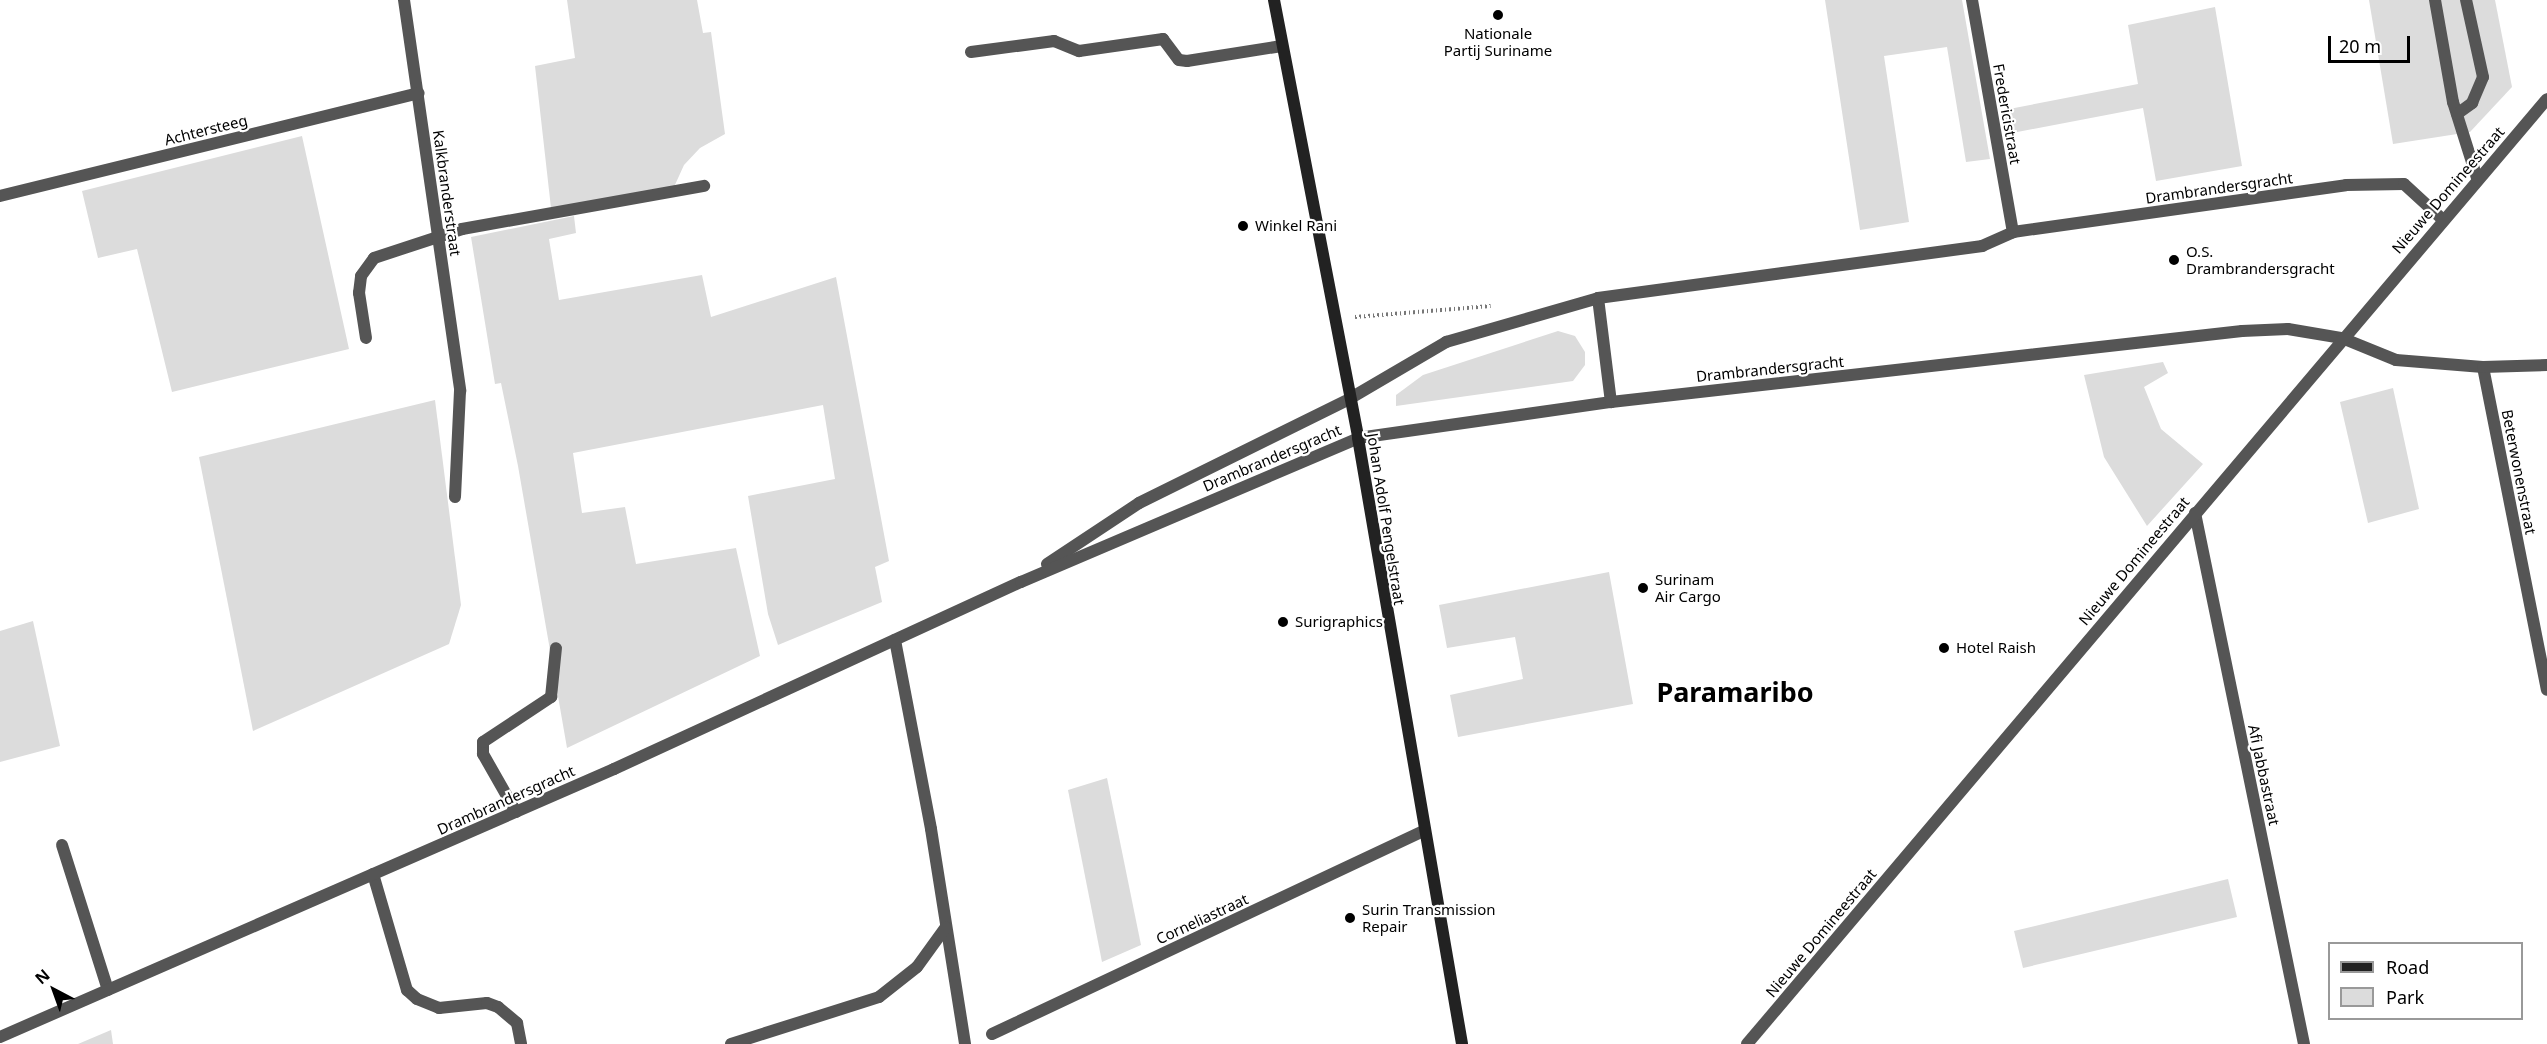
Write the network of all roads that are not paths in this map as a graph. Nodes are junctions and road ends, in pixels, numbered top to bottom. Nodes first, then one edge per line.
1 (404, 0) edge
2 (1274, 0) edge
3 (1972, 0) edge
4 (2435, 0) edge
5 (2466, 0) edge
6 (1282, 46) junction
7 (971, 52) dead end
8 (418, 93) junction
9 (2547, 99) edge
10 (2457, 114) junction
11 (2477, 178) junction
12 (704, 186) dead end
13 (0, 196) edge
14 (2442, 219) junction
15 (2013, 232) junction
16 (437, 235) junction
17 (1598, 298) junction
18 (366, 338) dead end
19 (2342, 338) junction
20 (2547, 364) edge
21 (2482, 367) junction
22 (1349, 399) junction
23 (1611, 402) junction
24 (1358, 438) junction
25 (455, 497) dead end
26 (2195, 513) junction
27 (1021, 582) junction
28 (895, 640) junction
29 (556, 648) dead end
30 (2547, 690) edge
31 (516, 812) junction
32 (1424, 831) junction
33 (62, 845) dead end
34 (373, 874) junction
35 (946, 927) junction
36 (108, 990) junction
37 (992, 1034) dead end
38 (0, 1037) edge
39 (521, 1044) edge
40 (732, 1044) edge
41 (965, 1044) edge
42 (1462, 1044) edge
43 (1747, 1044) edge
44 (2304, 1044) edge

1 - 8 street, Kalkbranderstraat
2 - 6 main road, Johan Adolf Pengelstraat
3 - 15 street, Fredericistraat
4 - 10 street
5 - 10 street
6 - 7 street
6 - 22 main road, Johan Adolf Pengelstraat
8 - 13 street, Achtersteeg
8 - 16 street, Kalkbranderstraat
9 - 11 street, Nieuwe Domineestraat
10 - 11 street
11 - 14 street, Nieuwe Domineestraat
12 - 16 street
14 - 15 street, Drambrandersgracht
14 - 19 street, Nieuwe Domineestraat
15 - 17 street, Drambrandersgracht
16 - 18 street
16 - 25 street, Kalkbranderstraat
17 - 22 street, Drambrandersgracht
17 - 23 street
19 - 21 street, Drambrandersgracht
19 - 23 street, Drambrandersgracht
19 - 26 street, Nieuwe Domineestraat
20 - 21 street, Drambrandersgracht
21 - 30 street, Beterwonenstraat
22 - 24 main road, Johan Adolf Pengelstraat
22 - 27 street, Drambrandersgracht
23 - 24 street, Drambrandersgracht
24 - 27 street, Drambrandersgracht
24 - 32 main road, Johan Adolf Pengelstraat
26 - 43 street, Nieuwe Domineestraat
26 - 44 street, Afi Jabbastraat
27 - 28 street, Drambrandersgracht
28 - 31 street, Drambrandersgracht
28 - 35 street
29 - 31 street
31 - 34 street, Drambrandersgracht
32 - 37 street, Corneliastraat
32 - 42 main road, Johan Adolf Pengelstraat
33 - 36 street
34 - 36 street, Drambrandersgracht
34 - 39 street
35 - 40 street
35 - 41 street
36 - 38 street, Drambrandersgracht

